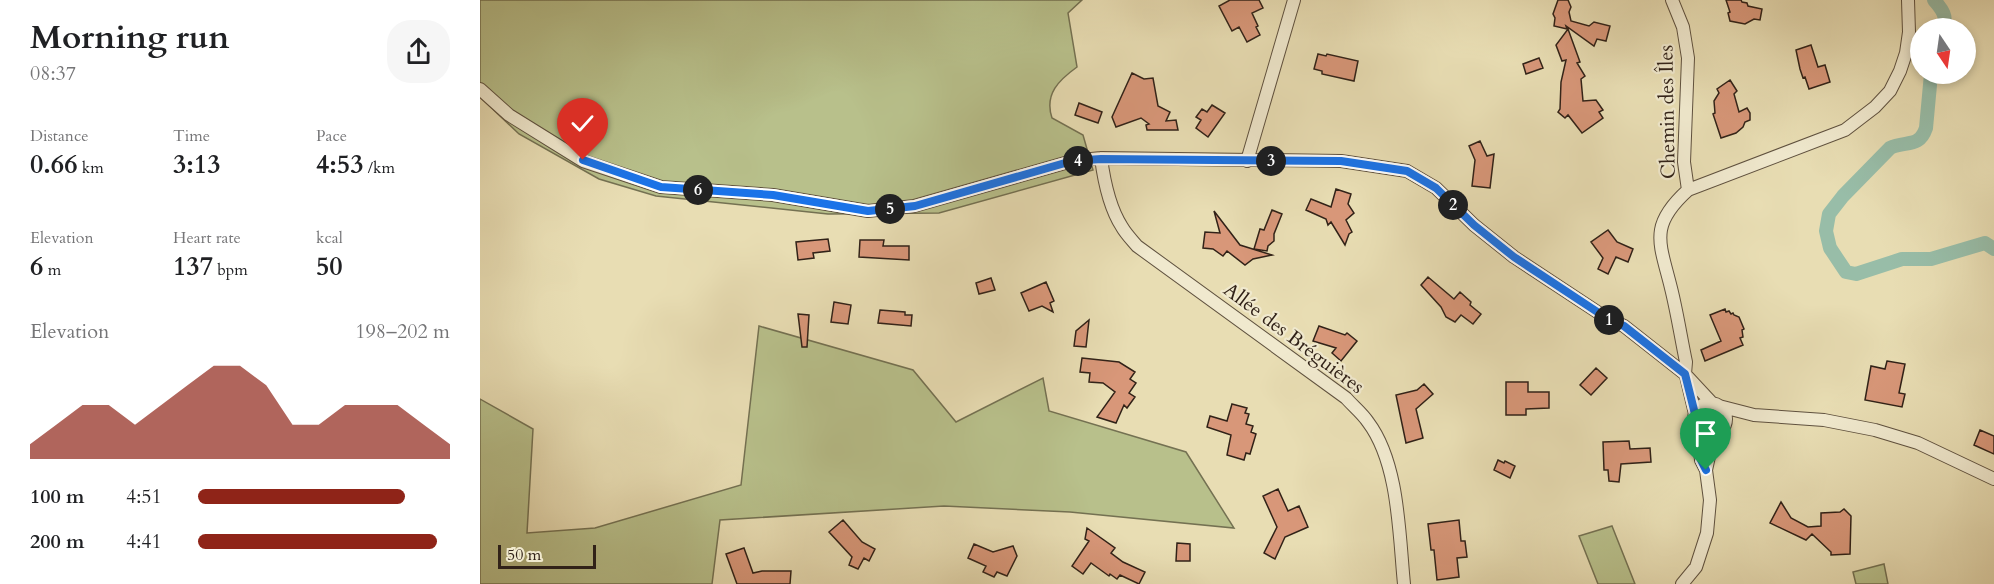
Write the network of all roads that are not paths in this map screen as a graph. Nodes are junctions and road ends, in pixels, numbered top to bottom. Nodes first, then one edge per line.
1 (1294, 0) edge
2 (1672, 0) edge
3 (1908, 0) edge
4 (480, 89) edge
5 (1101, 159) junction
6 (1247, 161) junction
7 (1688, 190) junction
8 (1686, 371) junction
9 (1715, 404) junction
10 (1695, 414) junction
11 (1754, 415) junction
12 (1696, 427) junction
13 (1721, 428) junction
14 (1706, 470) junction
15 (1994, 479) edge
16 (1404, 584) edge
17 (1682, 584) edge

1 - 6 street
2 - 7 street, Chemin des Îles
3 - 7 street
4 - 5 street
5 - 6 street
5 - 16 street, Allée des Bréguières
6 - 8 street
7 - 8 street
8 - 9 street
8 - 10 street
9 - 10 street
9 - 11 street
9 - 13 street
10 - 12 street
11 - 13 street
11 - 15 street
12 - 13 street
12 - 14 street
13 - 14 street
14 - 17 street

